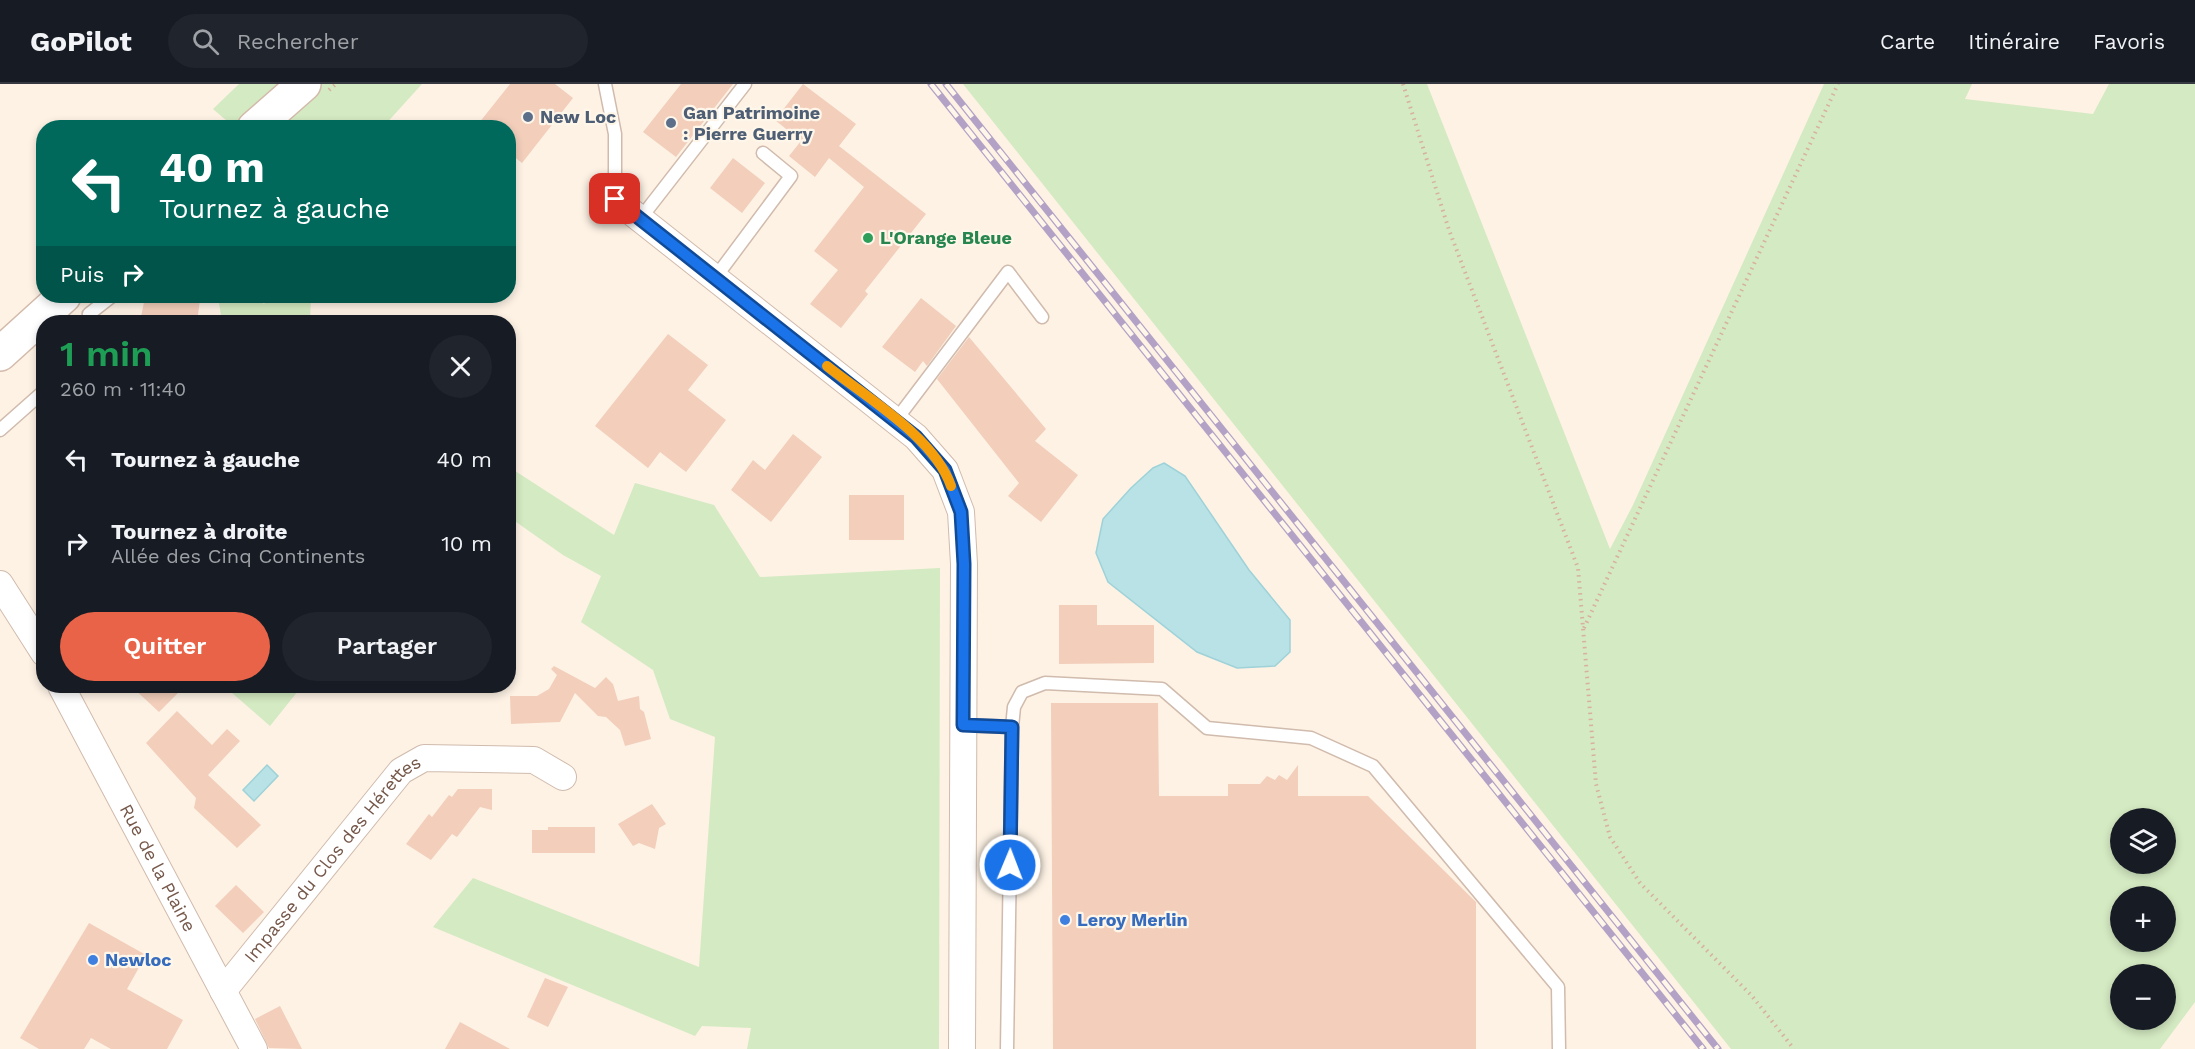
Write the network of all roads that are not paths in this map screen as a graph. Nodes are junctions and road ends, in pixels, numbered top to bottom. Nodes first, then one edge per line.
1 (304, 84) edge
2 (605, 84) edge
3 (745, 84) edge
4 (263, 120) edge
5 (763, 153) dead end
6 (615, 199) joint
7 (640, 219) junction
8 (715, 278) junction
9 (56, 303) edge
10 (103, 303) edge
11 (43, 315) edge
12 (90, 315) edge
13 (1042, 317) dead end
14 (36, 321) edge
15 (2, 351) edge
16 (36, 398) edge
17 (896, 420) junction
18 (0, 430) edge
19 (0, 584) edge
20 (36, 640) edge
21 (65, 693) edge
22 (963, 725) junction
23 (1012, 727) junction
24 (563, 777) dead end
25 (224, 991) junction
26 (254, 1049) edge
27 (962, 1049) edge
28 (1007, 1049) edge
29 (1559, 1049) edge

1 - 4 main road
2 - 6 lane
3 - 7 lane
5 - 8 lane
6 - 7 street
7 - 8 street
8 - 17 street
9 - 11 main road
10 - 12 lane
13 - 17 lane
14 - 15 main road
16 - 18 lane
17 - 22 street
19 - 20 street
21 - 25 street, Rue de la Plaine
22 - 23 lane
22 - 27 street
23 - 28 lane
23 - 29 lane
24 - 25 street, Impasse du Clos des Hérettes
25 - 26 street, Rue de la Plaine

